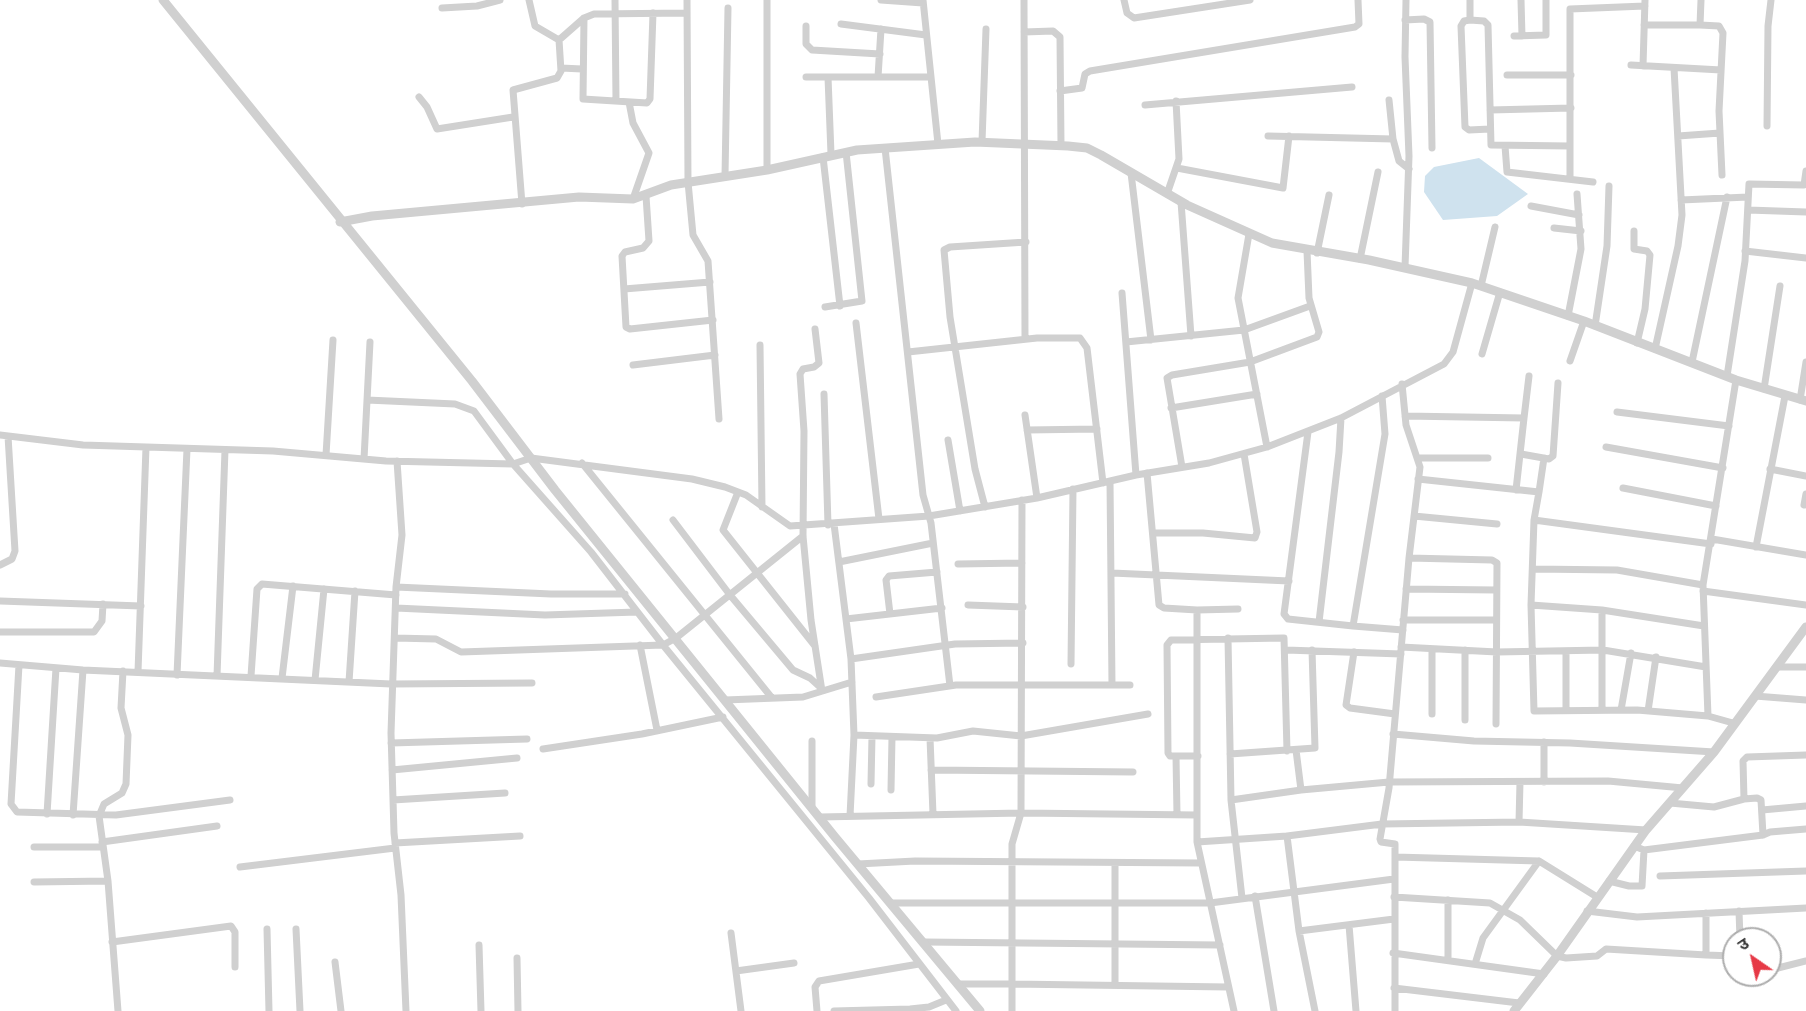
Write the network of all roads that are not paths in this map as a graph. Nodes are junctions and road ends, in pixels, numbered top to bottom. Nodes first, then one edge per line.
1 (163, 0) edge
2 (498, 0) edge
3 (529, 0) edge
4 (615, 0) edge
5 (687, 0) edge
6 (767, 0) edge
7 (880, 0) edge
8 (1024, 0) edge
9 (1124, 0) edge
10 (1250, 0) edge
11 (1358, 0) edge
12 (1406, 0) edge
13 (1470, 0) edge
14 (1521, 0) edge
15 (1546, 0) edge
16 (1701, 0) edge
17 (1771, 0) edge
18 (923, 2) edge
19 (1591, 3) edge
20 (1645, 3) edge
21 (460, 4) edge
22 (442, 8) dead end
23 (728, 8) dead end
24 (653, 13) junction
25 (687, 13) junction
26 (615, 14) junction
27 (584, 18) junction
28 (1406, 20) junction
29 (1470, 20) junction
30 (841, 24) dead end
31 (1644, 25) junction
32 (1700, 25) junction
33 (806, 26) dead end
34 (881, 29) junction
35 (986, 29) dead end
36 (1024, 32) junction
37 (926, 34) junction
38 (559, 40) junction
39 (880, 54) junction
40 (1631, 65) dead end
41 (1643, 66) junction
42 (1674, 68) junction
43 (561, 69) junction
44 (582, 69) junction
45 (1721, 70) junction
46 (1507, 75) dead end
47 (1571, 75) junction
48 (806, 77) dead end
49 (828, 77) junction
50 (878, 77) junction
51 (930, 77) junction
52 (1352, 87) dead end
53 (1060, 91) junction
54 (419, 97) dead end
55 (1389, 100) dead end
56 (1176, 101) junction
57 (616, 102) junction
58 (629, 102) junction
59 (1144, 105) dead end
60 (1570, 108) junction
61 (1490, 110) junction
62 (513, 117) junction
63 (1767, 126) dead end
64 (1490, 129) junction
65 (1720, 133) junction
66 (1268, 136) dead end
67 (1288, 136) junction
68 (1677, 136) junction
69 (1393, 139) junction
70 (982, 142) junction
71 (938, 144) junction
72 (1026, 144) junction
73 (1060, 145) junction
74 (1505, 146) junction
75 (1570, 146) junction
76 (885, 148) junction
77 (1432, 148) dead end
78 (846, 152) junction
79 (827, 156) junction
80 (1177, 168) junction
81 (1409, 169) junction
82 (767, 170) junction
83 (1806, 171) edge
84 (1378, 172) dead end
85 (1131, 173) junction
86 (1722, 175) dead end
87 (725, 176) junction
88 (1570, 177) junction
89 (688, 182) junction
90 (1593, 182) dead end
91 (1609, 186) dead end
92 (1167, 194) junction
93 (1577, 194) dead end
94 (1329, 195) dead end
95 (646, 196) junction
96 (1748, 197) junction
97 (1727, 198) junction
98 (633, 200) junction
99 (1681, 200) junction
100 (1181, 202) junction
101 (522, 204) junction
102 (1531, 206) dead end
103 (1748, 210) junction
104 (1806, 212) edge
105 (1579, 215) junction
106 (340, 222) junction
107 (1495, 227) dead end
108 (1554, 228) dead end
109 (1581, 231) junction
110 (1634, 231) dead end
111 (1249, 234) junction
112 (1026, 242) junction
113 (1745, 251) junction
114 (1312, 252) junction
115 (1806, 258) edge
116 (1360, 259) junction
117 (1405, 267) junction
118 (710, 282) junction
119 (1477, 285) junction
120 (1780, 286) dead end
121 (624, 289) junction
122 (1122, 292) dead end
123 (1500, 292) junction
124 (840, 306) junction
125 (1310, 306) junction
126 (825, 307) dead end
127 (1568, 316) junction
128 (713, 320) junction
129 (1584, 321) junction
130 (856, 323) dead end
131 (1595, 326) junction
132 (815, 329) dead end
133 (1244, 330) junction
134 (1191, 336) junction
135 (1025, 339) junction
136 (1151, 339) junction
137 (333, 340) dead end
138 (370, 342) dead end
139 (1126, 342) junction
140 (1637, 343) junction
141 (760, 345) dead end
142 (955, 347) junction
143 (1655, 349) junction
144 (908, 352) junction
145 (1482, 354) dead end
146 (715, 355) junction
147 (1570, 361) dead end
148 (1250, 362) junction
149 (1692, 362) junction
150 (1806, 362) edge
151 (633, 365) dead end
152 (1529, 376) dead end
153 (1731, 378) junction
154 (1558, 383) dead end
155 (1402, 384) junction
156 (1764, 389) junction
157 (824, 393) dead end
158 (1257, 394) junction
159 (1382, 396) junction
160 (1785, 396) junction
161 (367, 400) junction
162 (1803, 400) edge
163 (1172, 408) junction
164 (1617, 412) dead end
165 (1025, 415) dead end
166 (1405, 416) junction
167 (1341, 418) junction
168 (1524, 418) junction
169 (719, 419) dead end
170 (1729, 426) junction
171 (1096, 429) junction
172 (1027, 430) junction
173 (1308, 432) junction
174 (0, 435) edge
175 (8, 436) junction
176 (948, 440) dead end
177 (146, 447) junction
178 (1267, 447) junction
179 (1606, 447) dead end
180 (187, 449) junction
181 (225, 450) junction
182 (1244, 454) junction
183 (1521, 454) junction
184 (326, 455) junction
185 (1418, 458) junction
186 (1488, 458) dead end
187 (1544, 458) junction
188 (364, 459) junction
189 (397, 461) junction
190 (522, 461) junction
191 (582, 463) junction
192 (1182, 467) junction
193 (1723, 468) junction
194 (1770, 469) junction
195 (1147, 473) junction
196 (11, 475) junction
197 (1136, 475) junction
198 (0, 476) edge
199 (1806, 476) edge
200 (1418, 479) junction
201 (1107, 482) junction
202 (1623, 488) dead end
203 (1073, 489) junction
204 (1516, 490) junction
205 (738, 492) junction
206 (1539, 492) junction
207 (1806, 494) edge
208 (1037, 498) junction
209 (1022, 500) junction
210 (1804, 505) dead end
211 (1716, 506) junction
212 (762, 507) junction
213 (985, 507) junction
214 (960, 511) junction
215 (929, 516) junction
216 (1414, 516) junction
217 (879, 519) junction
218 (673, 520) dead end
219 (1534, 520) junction
220 (1497, 524) dead end
221 (831, 525) junction
222 (804, 527) junction
223 (1153, 533) junction
224 (803, 536) junction
225 (1711, 542) junction
226 (933, 543) junction
227 (1756, 547) junction
228 (1806, 555) edge
229 (1409, 558) junction
230 (839, 562) junction
231 (1022, 563) junction
232 (958, 564) dead end
233 (0, 565) edge
234 (1533, 569) junction
235 (937, 572) junction
236 (757, 573) junction
237 (1112, 573) junction
238 (1157, 573) junction
239 (1289, 580) junction
240 (293, 586) junction
241 (1703, 588) junction
242 (324, 589) junction
243 (1406, 589) junction
244 (1496, 590) junction
245 (355, 591) junction
246 (396, 591) junction
247 (625, 594) junction
248 (730, 595) junction
249 (0, 601) edge
250 (103, 604) junction
251 (968, 605) dead end
252 (1531, 605) junction
253 (1806, 605) edge
254 (141, 606) junction
255 (1023, 607) junction
256 (396, 608) junction
257 (942, 609) junction
258 (1238, 609) dead end
259 (1197, 610) junction
260 (1602, 610) junction
261 (637, 612) junction
262 (890, 614) junction
263 (705, 615) junction
264 (846, 619) junction
265 (1403, 620) junction
266 (1496, 620) junction
267 (1318, 622) junction
268 (1353, 626) junction
269 (1704, 626) junction
270 (1806, 627) edge
271 (1402, 630) junction
272 (0, 632) edge
273 (395, 638) junction
274 (1228, 638) junction
275 (1197, 639) junction
276 (669, 642) junction
277 (1023, 643) junction
278 (640, 645) junction
279 (946, 646) junction
280 (816, 649) junction
281 (1432, 649) junction
282 (1286, 650) junction
283 (1312, 650) junction
284 (1401, 650) junction
285 (1465, 650) junction
286 (1603, 650) junction
287 (1566, 651) junction
288 (1354, 652) junction
289 (1497, 652) junction
290 (1532, 652) junction
291 (1631, 653) junction
292 (1656, 657) junction
293 (850, 659) junction
294 (0, 663) edge
295 (1071, 663) dead end
296 (19, 664) junction
297 (1706, 667) junction
298 (1776, 667) junction
299 (1806, 667) edge
300 (56, 668) junction
301 (83, 670) junction
302 (123, 671) junction
303 (138, 672) junction
304 (177, 675) junction
305 (217, 676) junction
306 (251, 676) junction
307 (282, 678) junction
308 (315, 681) junction
309 (349, 682) junction
310 (852, 682) junction
311 (532, 683) dead end
312 (391, 684) junction
313 (1021, 685) junction
314 (1112, 685) junction
315 (1130, 685) dead end
316 (950, 686) junction
317 (822, 690) junction
318 (1755, 696) junction
319 (876, 697) dead end
320 (772, 698) junction
321 (725, 700) junction
322 (1806, 700) edge
323 (1566, 710) junction
324 (1602, 710) junction
325 (1621, 710) junction
326 (1648, 711) junction
327 (1148, 714) dead end
328 (1395, 714) junction
329 (1432, 714) dead end
330 (1708, 716) junction
331 (723, 717) junction
332 (1466, 720) dead end
333 (1733, 723) junction
334 (1496, 724) dead end
335 (657, 730) junction
336 (1393, 734) junction
337 (854, 735) junction
338 (872, 736) junction
339 (1020, 736) junction
340 (892, 737) junction
341 (930, 738) junction
342 (527, 739) dead end
343 (812, 741) dead end
344 (1544, 742) junction
345 (391, 743) junction
346 (543, 749) dead end
347 (1296, 750) junction
348 (1287, 751) junction
349 (1714, 752) junction
350 (1230, 754) junction
351 (1806, 755) edge
352 (1176, 756) junction
353 (1198, 756) junction
354 (517, 758) dead end
355 (392, 770) junction
356 (931, 770) junction
357 (1021, 772) junction
358 (1133, 772) dead end
359 (1389, 782) junction
360 (1520, 782) junction
361 (1544, 782) junction
362 (871, 784) dead end
363 (1683, 788) junction
364 (891, 790) dead end
365 (1301, 790) junction
366 (505, 793) dead end
367 (1744, 799) junction
368 (230, 800) dead end
369 (393, 800) junction
370 (1231, 800) junction
371 (1670, 803) junction
372 (1806, 806) edge
373 (1762, 810) junction
374 (811, 813) junction
375 (1021, 813) junction
376 (47, 814) junction
377 (933, 814) junction
378 (74, 815) junction
379 (1177, 815) junction
380 (1197, 815) junction
381 (99, 816) junction
382 (850, 816) junction
383 (1519, 822) junction
384 (1382, 824) junction
385 (218, 826) dead end
386 (1806, 829) edge
387 (1646, 830) junction
388 (1763, 835) junction
389 (520, 836) dead end
390 (1287, 836) junction
391 (1235, 840) junction
392 (1197, 842) junction
393 (103, 844) junction
394 (395, 846) junction
395 (1634, 846) junction
396 (34, 848) dead end
397 (1644, 850) junction
398 (1395, 857) junction
399 (1012, 861) junction
400 (1539, 861) junction
401 (1115, 863) junction
402 (1201, 863) junction
403 (858, 864) junction
404 (240, 867) dead end
405 (1806, 872) edge
406 (1659, 876) dead end
407 (1394, 879) junction
408 (108, 881) junction
409 (1609, 881) junction
410 (34, 882) dead end
411 (1294, 893) junction
412 (1255, 896) junction
413 (1394, 897) junction
414 (1597, 897) junction
415 (1242, 898) junction
416 (1448, 900) junction
417 (1012, 902) junction
418 (890, 903) junction
419 (1210, 903) junction
420 (1116, 904) junction
421 (1806, 908) edge
422 (1505, 910) junction
423 (1587, 911) junction
424 (1739, 911) junction
425 (1706, 913) junction
426 (1394, 919) junction
427 (1349, 925) junction
428 (1740, 927) edge
429 (267, 929) dead end
430 (296, 929) dead end
431 (1299, 931) junction
432 (731, 933) dead end
433 (112, 942) junction
434 (924, 942) junction
435 (1011, 943) junction
436 (478, 945) dead end
437 (1115, 945) junction
438 (1220, 945) junction
439 (1393, 953) junction
440 (1706, 955) junction
441 (1557, 956) junction
442 (1722, 956) edge
443 (517, 958) dead end
444 (1448, 960) junction
445 (1806, 961) edge
446 (335, 962) dead end
447 (794, 963) dead end
448 (919, 964) junction
449 (1475, 964) junction
450 (235, 967) dead end
451 (1782, 967) edge
452 (736, 971) junction
453 (1544, 974) junction
454 (957, 984) junction
455 (1012, 984) junction
456 (1114, 984) junction
457 (1228, 987) junction
458 (1394, 988) junction
459 (946, 1000) junction
460 (1517, 1007) edge
461 (118, 1011) edge
462 (269, 1011) edge
463 (300, 1011) edge
464 (341, 1011) edge
465 (406, 1011) edge
466 (481, 1011) edge
467 (518, 1011) edge
468 (741, 1011) edge
469 (817, 1011) edge
470 (834, 1011) edge
471 (956, 1011) edge
472 (981, 1011) edge
473 (1012, 1011) edge
474 (1234, 1011) edge
475 (1274, 1011) edge
476 (1315, 1011) edge
477 (1356, 1011) edge
478 (1395, 1011) edge

1 - 106 street
2 - 21 street
3 - 38 street
4 - 26 street
5 - 25 street
6 - 82 street
7 - 18 street
8 - 36 street
9 - 10 street
11 - 53 street
12 - 28 street
13 - 29 street
14 - 15 street
16 - 32 street
17 - 63 street
18 - 37 street
19 - 20 street
19 - 47 street
20 - 31 street
21 - 22 street
23 - 87 street
24 - 25 street
24 - 26 street
24 - 58 street
25 - 89 street
26 - 27 street
26 - 57 street
27 - 38 street
27 - 44 street
28 - 77 street
28 - 81 street
29 - 61 street
29 - 64 street
30 - 34 street
31 - 32 street
31 - 41 street
32 - 45 street
33 - 39 street
34 - 37 street
34 - 39 street
35 - 70 street
36 - 53 street
36 - 72 street
37 - 51 street
38 - 43 street
39 - 50 street
40 - 41 street
41 - 42 street
42 - 45 street
42 - 68 street
43 - 44 street
43 - 62 street
44 - 57 street
45 - 65 street
46 - 47 street
47 - 60 street
48 - 49 street
49 - 50 street
49 - 79 street
50 - 51 street
51 - 71 street
52 - 56 street
53 - 73 street
54 - 62 street
55 - 69 street
56 - 59 street
56 - 80 street
57 - 58 street
58 - 98 street
60 - 61 street
60 - 75 street
61 - 64 street
62 - 101 street
64 - 74 street
65 - 68 street
65 - 86 street
66 - 67 street
67 - 69 street
67 - 80 street
68 - 99 street
69 - 81 street
70 - 71 street
70 - 72 street
71 - 76 street
72 - 73 street
72 - 112 street
73 - 85 street
74 - 75 street
74 - 88 street
75 - 88 street
76 - 78 street
76 - 144 street
78 - 79 street
78 - 124 street
79 - 82 street
79 - 124 street
80 - 92 street
81 - 117 street
82 - 87 street
83 - 96 street
84 - 116 street
85 - 92 street
85 - 136 street
87 - 89 street
88 - 90 street
89 - 95 street
89 - 118 street
91 - 131 street
92 - 100 street
93 - 105 street
94 - 114 street
95 - 98 street
95 - 121 street
96 - 97 street
96 - 103 street
97 - 99 street
97 - 149 street
98 - 101 street
99 - 143 street
100 - 111 street
100 - 134 street
101 - 106 street
102 - 105 street
103 - 104 street
103 - 113 street
105 - 109 street
106 - 190 street
107 - 119 street
108 - 109 street
109 - 127 street
110 - 140 street
111 - 114 street
111 - 133 street
112 - 135 street
112 - 142 street
113 - 115 street
113 - 153 street
114 - 116 street
114 - 125 street
116 - 117 street
117 - 119 street
118 - 121 street
118 - 128 street
119 - 123 street
119 - 155 street
120 - 156 street
121 - 128 street
122 - 139 street
123 - 127 street
123 - 145 street
124 - 126 street
125 - 133 street
125 - 148 street
127 - 129 street
128 - 146 street
129 - 131 street
129 - 147 street
130 - 217 street
131 - 140 street
132 - 222 street
133 - 134 street
133 - 148 street
134 - 136 street
135 - 142 street
135 - 171 street
136 - 139 street
137 - 184 street
138 - 161 street
139 - 197 street
140 - 143 street
141 - 212 street
142 - 144 street
142 - 213 street
143 - 149 street
144 - 215 street
146 - 151 street
146 - 169 street
148 - 158 street
148 - 163 street
149 - 153 street
150 - 162 street
152 - 168 street
153 - 156 street
153 - 170 street
154 - 187 street
155 - 159 street
155 - 166 street
156 - 160 street
157 - 221 street
158 - 163 street
158 - 178 street
159 - 167 street
159 - 268 street
160 - 162 street
160 - 194 street
161 - 188 street
161 - 190 street
163 - 192 street
164 - 170 street
165 - 172 street
166 - 168 street
166 - 185 street
167 - 173 street
167 - 267 street
168 - 183 street
170 - 193 street
171 - 172 street
171 - 201 street
172 - 208 street
173 - 178 street
173 - 239 street
174 - 175 street
175 - 177 street
175 - 196 street
176 - 214 street
177 - 180 street
177 - 254 street
178 - 182 street
179 - 193 street
180 - 181 street
180 - 304 street
181 - 184 street
181 - 305 street
182 - 192 street
182 - 223 street
183 - 187 street
183 - 204 street
184 - 188 street
185 - 186 street
185 - 200 street
187 - 206 street
188 - 189 street
189 - 190 street
189 - 246 street
190 - 191 street
190 - 247 street
190 - 276 street
191 - 205 street
191 - 263 street
192 - 195 street
193 - 211 street
194 - 199 street
194 - 227 street
195 - 197 street
195 - 223 street
196 - 198 street
196 - 233 street
197 - 201 street
200 - 204 street
200 - 216 street
201 - 203 street
201 - 237 street
202 - 211 street
203 - 208 street
203 - 295 street
204 - 206 street
205 - 212 street
205 - 236 street
206 - 219 street
207 - 210 street
208 - 209 street
209 - 213 street
209 - 231 street
211 - 225 street
212 - 222 street
213 - 214 street
214 - 215 street
215 - 217 street
215 - 226 street
216 - 220 street
216 - 229 street
217 - 221 street
218 - 248 street
219 - 225 street
219 - 234 street
221 - 222 street
221 - 230 street
222 - 224 street
223 - 238 street
224 - 236 street
224 - 280 street
225 - 227 street
225 - 241 street
226 - 230 street
226 - 235 street
227 - 228 street
229 - 243 street
229 - 244 street
230 - 264 street
231 - 232 street
231 - 255 street
234 - 241 street
234 - 252 street
235 - 257 street
235 - 262 street
236 - 248 street
236 - 280 street
237 - 238 street
237 - 314 street
238 - 239 street
238 - 259 street
239 - 267 street
240 - 242 street
240 - 306 street
240 - 307 street
241 - 253 street
241 - 269 street
242 - 245 street
242 - 308 street
243 - 244 street
243 - 265 street
244 - 266 street
245 - 246 street
245 - 309 street
246 - 247 street
246 - 256 street
247 - 261 street
248 - 263 street
248 - 317 street
249 - 250 street
250 - 254 street
250 - 272 street
251 - 255 street
252 - 260 street
252 - 290 street
254 - 303 street
255 - 277 street
256 - 261 street
256 - 273 street
257 - 262 street
257 - 279 street
258 - 259 street
259 - 275 street
260 - 269 street
260 - 286 street
261 - 276 street
262 - 264 street
263 - 276 street
263 - 320 street
264 - 293 street
265 - 266 street
265 - 271 street
266 - 289 street
267 - 268 street
268 - 271 street
269 - 297 street
270 - 298 street
271 - 284 street
273 - 278 street
273 - 312 street
274 - 275 street
274 - 282 street
274 - 350 street
275 - 352 street
275 - 353 street
276 - 278 street
276 - 321 street
276 - 331 street
277 - 279 street
277 - 313 street
278 - 335 street
279 - 293 street
279 - 316 street
280 - 317 street
281 - 284 street
281 - 285 street
281 - 329 street
282 - 283 street
282 - 348 street
283 - 288 street
283 - 347 street
284 - 288 street
284 - 328 street
285 - 289 street
285 - 332 street
286 - 287 street
286 - 291 street
286 - 324 street
287 - 290 street
287 - 323 street
288 - 328 street
289 - 290 street
289 - 334 street
290 - 323 street
291 - 292 street
291 - 325 street
292 - 297 street
292 - 326 street
293 - 310 street
294 - 296 street
296 - 300 street
296 - 376 street
297 - 330 street
298 - 299 street
298 - 318 street
300 - 301 street
300 - 376 street
301 - 302 street
301 - 378 street
302 - 303 street
302 - 381 street
303 - 304 street
304 - 305 street
305 - 306 street
306 - 307 street
307 - 308 street
308 - 309 street
309 - 312 street
310 - 317 street
310 - 337 street
311 - 312 street
312 - 345 street
313 - 314 street
313 - 316 street
313 - 339 street
314 - 315 street
316 - 319 street
317 - 320 street
318 - 322 street
318 - 333 street
320 - 321 street
321 - 374 street
323 - 324 street
324 - 325 street
325 - 326 street
326 - 330 street
327 - 339 street
328 - 336 street
330 - 333 street
331 - 335 street
331 - 374 street
333 - 349 street
335 - 346 street
336 - 344 street
336 - 359 street
337 - 338 street
337 - 382 street
338 - 340 street
338 - 362 street
339 - 341 street
339 - 357 street
340 - 341 street
340 - 364 street
341 - 356 street
342 - 345 street
343 - 374 street
344 - 349 street
344 - 361 street
345 - 355 street
347 - 348 street
347 - 365 street
348 - 350 street
349 - 363 street
350 - 370 street
351 - 367 street
352 - 353 street
352 - 379 street
353 - 380 street
354 - 355 street
355 - 369 street
356 - 357 street
356 - 377 street
357 - 358 street
357 - 375 street
359 - 360 street
359 - 365 street
359 - 384 street
360 - 361 street
360 - 383 street
361 - 363 street
363 - 371 street
365 - 370 street
366 - 369 street
367 - 371 street
367 - 373 street
368 - 381 street
369 - 394 street
370 - 391 street
371 - 387 street
372 - 373 street
373 - 388 street
374 - 382 street
374 - 403 street
374 - 448 street
375 - 377 street
375 - 379 street
375 - 399 street
376 - 378 street
377 - 382 street
378 - 381 street
379 - 380 street
380 - 392 street
381 - 393 street
383 - 384 street
383 - 387 street
384 - 390 street
384 - 398 street
385 - 393 street
386 - 388 street
387 - 395 street
388 - 397 street
389 - 394 street
390 - 391 street
390 - 411 street
391 - 392 street
391 - 415 street
392 - 402 street
393 - 396 street
393 - 408 street
394 - 404 street
394 - 465 street
395 - 397 street
395 - 409 street
397 - 409 street
398 - 400 street
398 - 407 street
399 - 401 street
399 - 403 street
399 - 417 street
400 - 414 street
400 - 422 street
401 - 402 street
401 - 420 street
402 - 419 street
403 - 418 street
405 - 406 street
407 - 411 street
407 - 413 street
408 - 410 street
408 - 433 street
409 - 414 street
411 - 412 street
411 - 431 street
412 - 415 street
412 - 475 street
413 - 416 street
413 - 426 street
414 - 423 street
415 - 419 street
416 - 422 street
416 - 444 street
417 - 418 street
417 - 420 street
417 - 435 street
418 - 434 street
419 - 420 street
419 - 438 street
420 - 437 street
421 - 424 street
422 - 441 street
422 - 449 street
423 - 425 street
423 - 441 street
424 - 425 street
424 - 428 street
425 - 440 street
426 - 427 street
426 - 439 street
427 - 431 street
427 - 477 street
429 - 462 street
430 - 463 street
431 - 476 street
432 - 452 street
433 - 450 street
433 - 461 street
434 - 435 street
434 - 454 street
435 - 437 street
435 - 455 street
436 - 466 street
437 - 438 street
437 - 456 street
438 - 457 street
439 - 444 street
439 - 458 street
440 - 441 street
440 - 442 street
441 - 453 street
443 - 467 street
444 - 449 street
445 - 451 street
446 - 464 street
447 - 452 street
448 - 459 street
448 - 469 street
449 - 453 street
452 - 468 street
453 - 460 street
454 - 455 street
454 - 472 street
455 - 456 street
455 - 473 street
456 - 457 street
457 - 474 street
458 - 460 street
458 - 478 street
459 - 470 street
459 - 471 street

